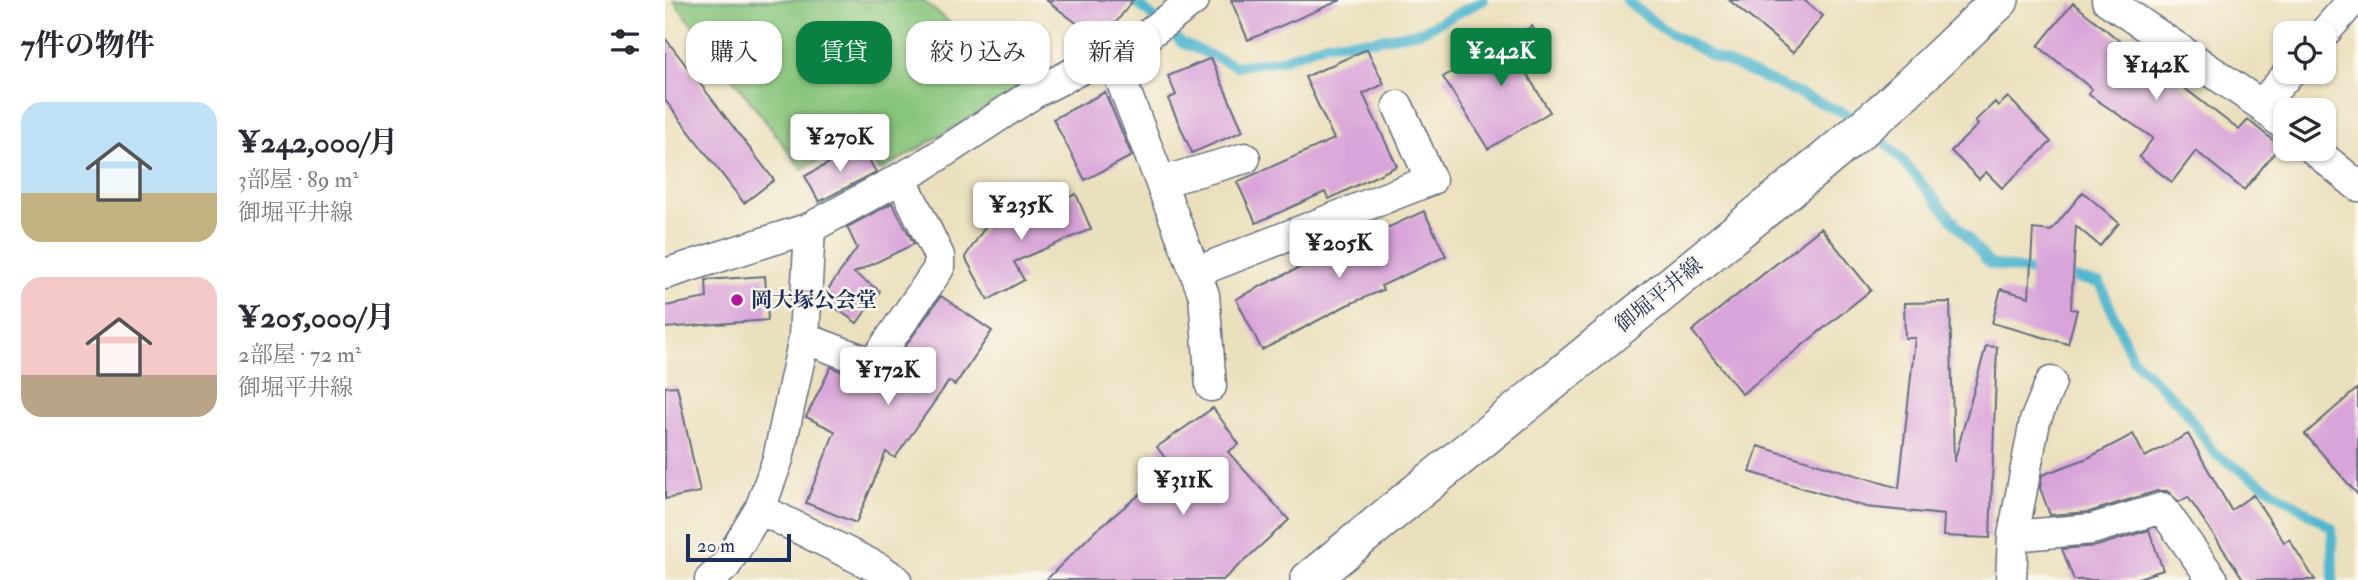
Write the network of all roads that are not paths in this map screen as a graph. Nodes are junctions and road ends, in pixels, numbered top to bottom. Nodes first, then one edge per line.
1 (2000, 0) edge
2 (2107, 0) edge
3 (2353, 0) edge
4 (1190, 3) edge
5 (2335, 21) edge
6 (1160, 26) edge
7 (1064, 78) edge
8 (1123, 84) edge
9 (2279, 84) edge
10 (2260, 105) junction
11 (1398, 106) dead end
12 (2273, 116) edge
13 (1245, 158) dead end
14 (2328, 161) edge
15 (901, 178) junction
16 (1161, 182) junction
17 (2358, 186) edge
18 (810, 228) junction
19 (1196, 272) junction
20 (665, 274) edge
21 (804, 338) junction
22 (2050, 382) dead end
23 (1211, 386) dead end
24 (760, 509) junction
25 (2013, 536) junction
26 (726, 573) edge
27 (896, 580) edge
28 (1310, 580) edge
29 (2011, 580) edge
30 (2213, 580) edge

1 - 28 street, 御堀平井線
2 - 10 street
3 - 5 street
4 - 6 street
7 - 15 street
8 - 16 street
9 - 10 street
10 - 12 street
11 - 19 street
13 - 16 street
14 - 17 street
15 - 18 street
15 - 21 street
16 - 19 street
18 - 20 street
18 - 21 street
19 - 23 street
21 - 24 street
22 - 25 street
24 - 26 street
24 - 27 street
25 - 29 street
25 - 30 street

